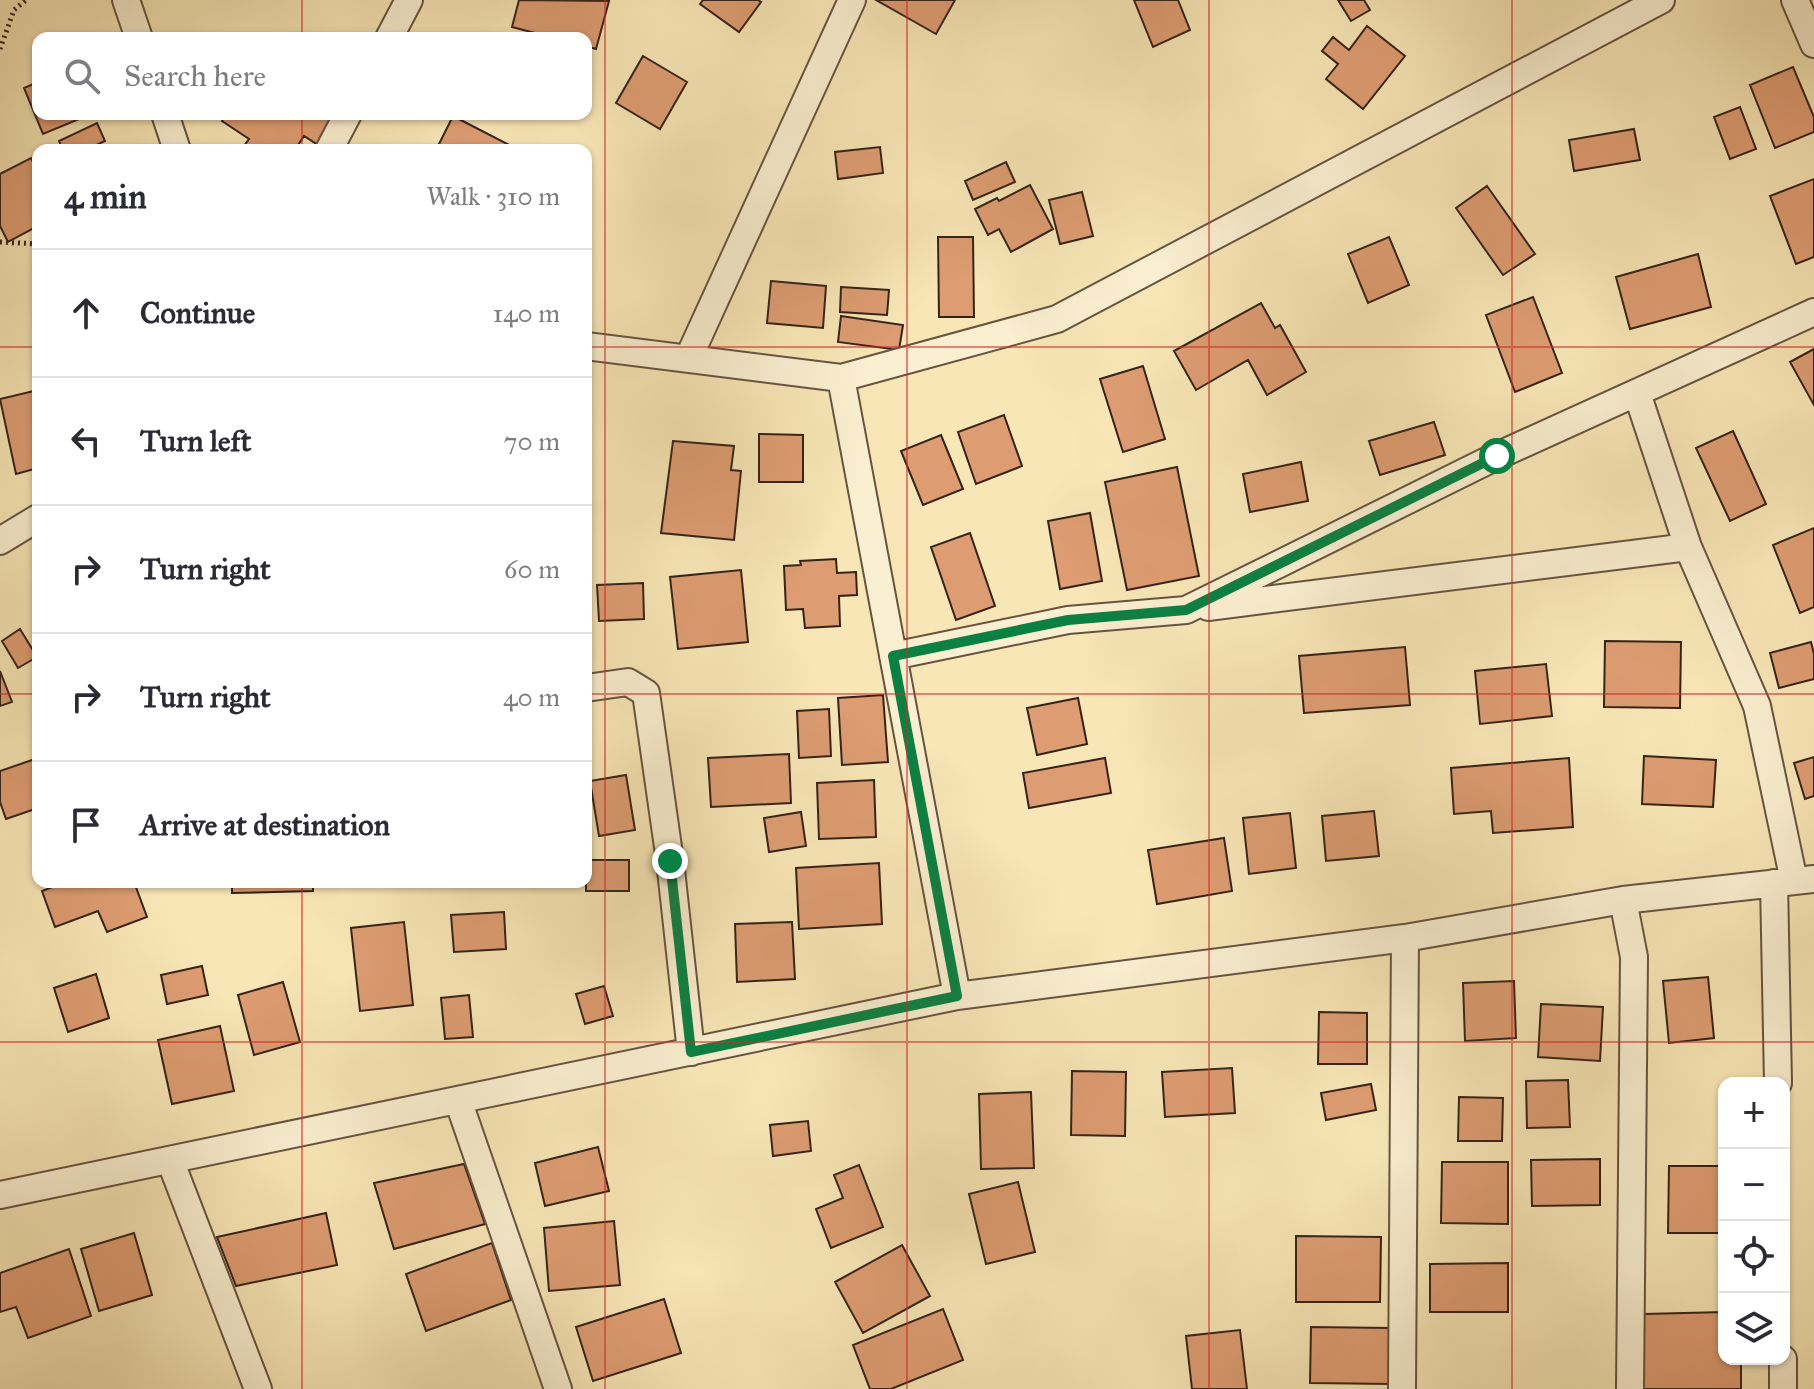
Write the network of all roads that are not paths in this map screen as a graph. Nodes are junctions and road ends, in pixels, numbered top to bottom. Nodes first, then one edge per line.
1 (126, 0) edge
2 (409, 0) edge
3 (852, 0) edge
4 (1661, 0) edge
5 (1795, 0) edge
6 (137, 32) edge
7 (392, 32) edge
8 (1814, 44) edge
9 (167, 120) edge
10 (345, 120) edge
11 (175, 144) edge
12 (332, 144) edge
13 (1814, 312) edge
14 (592, 347) edge
15 (688, 359) junction
16 (841, 378) junction
17 (1637, 393) junction
18 (32, 522) edge
19 (0, 541) edge
20 (1688, 547) junction
21 (1186, 610) junction
22 (893, 656) junction
23 (592, 687) edge
24 (1794, 881) edge
25 (1623, 900) junction
26 (1405, 938) junction
27 (957, 996) junction
28 (691, 1052) junction
29 (1778, 1077) edge
30 (458, 1100) junction
31 (170, 1160) junction
32 (0, 1195) edge
33 (1783, 1365) edge
34 (258, 1389) edge
35 (558, 1389) edge
36 (1402, 1389) edge
37 (1630, 1389) edge
38 (1783, 1389) edge

1 - 6 street
2 - 7 street
3 - 15 street
4 - 16 street
5 - 8 street
9 - 11 street
10 - 12 street
13 - 17 street
14 - 15 street
15 - 16 street
16 - 22 street
17 - 20 street
17 - 21 street
18 - 19 street
20 - 21 street
20 - 24 street
21 - 22 street
22 - 27 street
23 - 28 street
24 - 25 street
24 - 29 street
25 - 26 street
25 - 37 street
26 - 27 street
26 - 36 street
27 - 28 street
28 - 30 street
30 - 31 street
30 - 35 street
31 - 32 street
31 - 34 street
33 - 38 street

